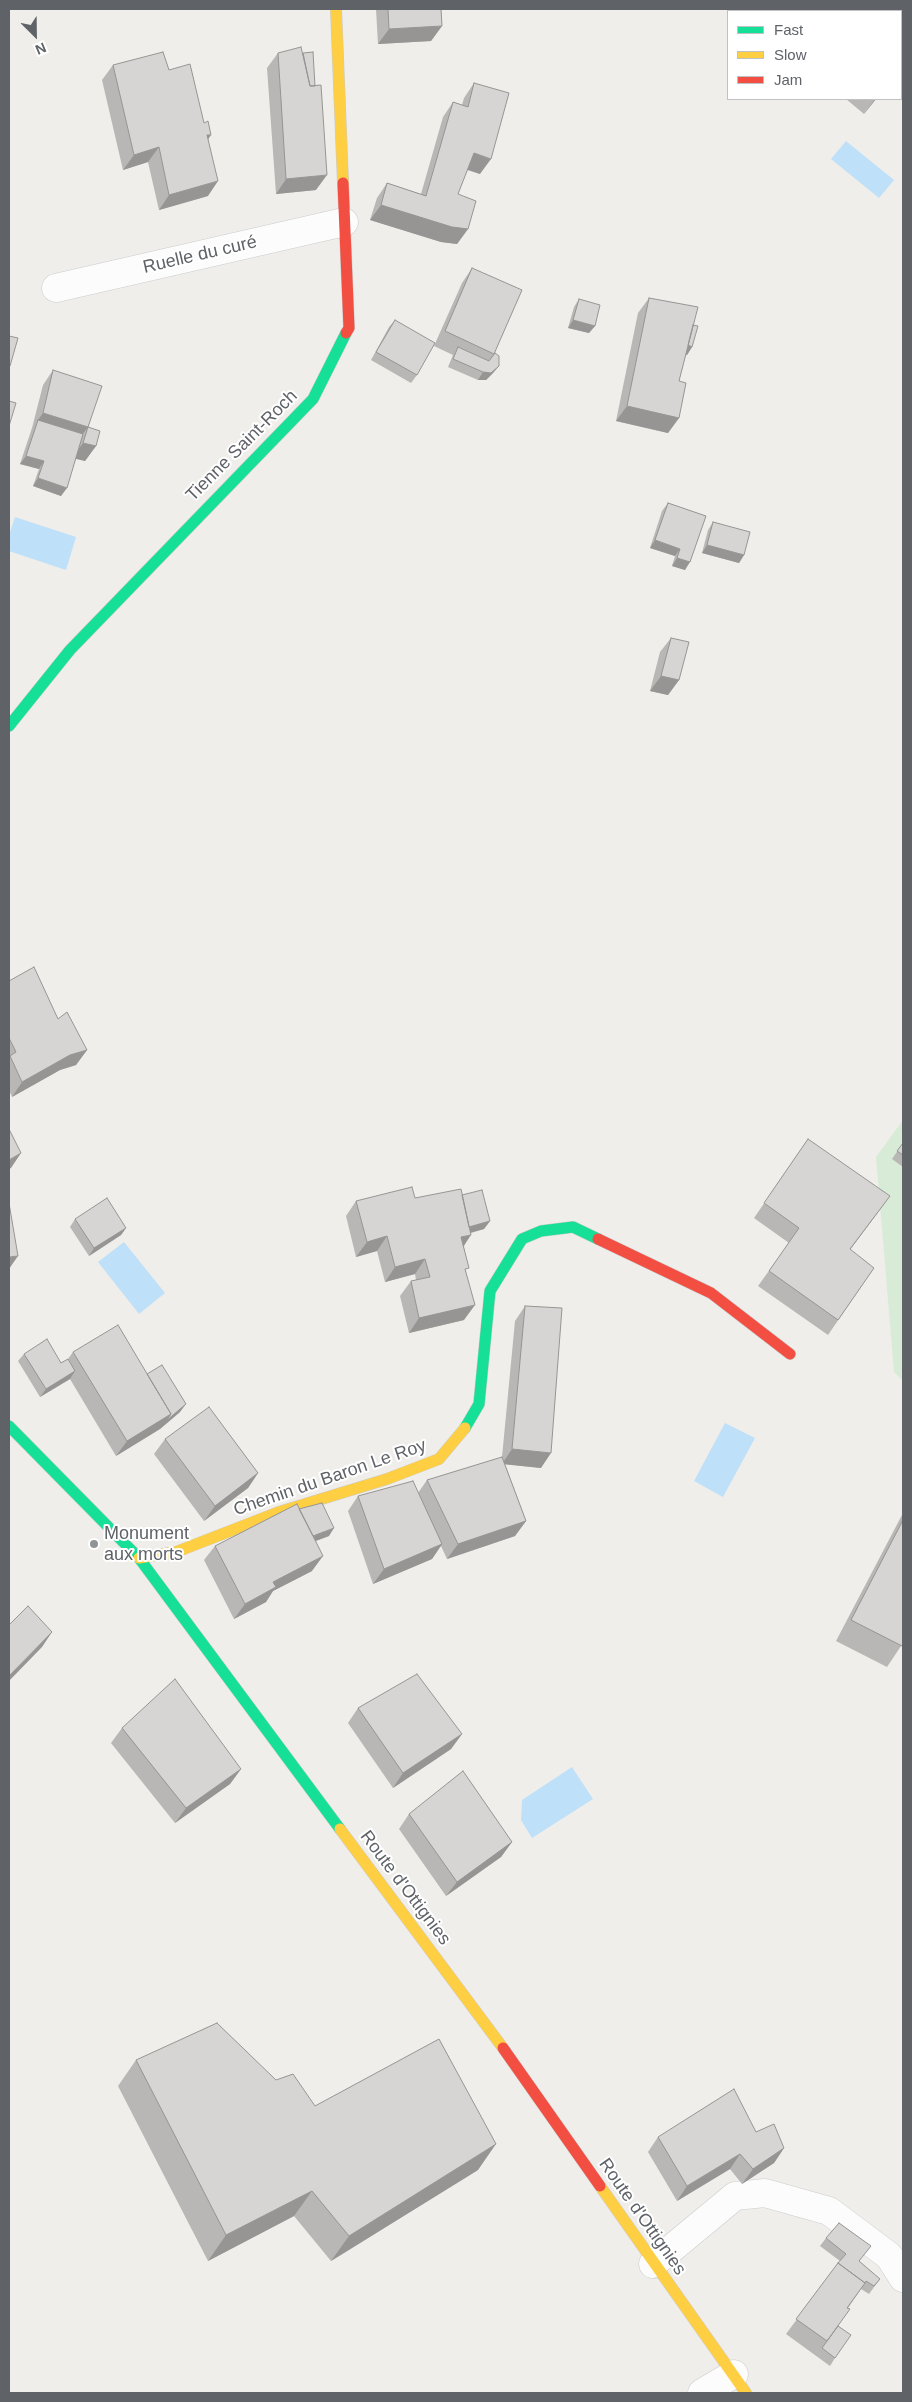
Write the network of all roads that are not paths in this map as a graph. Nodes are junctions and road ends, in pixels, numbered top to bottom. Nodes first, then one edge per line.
1 (336, 9) edge
2 (344, 222) junction
3 (56, 288) dead end
4 (9, 726) edge
5 (790, 1354) dead end
6 (9, 1426) edge
7 (139, 1558) junction
8 (653, 2264) junction
9 (903, 2278) edge
10 (740, 2383) edge
11 (702, 2393) edge

1 - 2 street, Tienne Saint-Roch
2 - 3 street, Ruelle du curé
2 - 4 street, Tienne Saint-Roch
5 - 7 street, Chemin du Baron Le Roy
6 - 7 street, Route d'Ottignies
7 - 8 street, Route d'Ottignies
8 - 9 street
8 - 10 street, Route d'Ottignies
10 - 11 street

